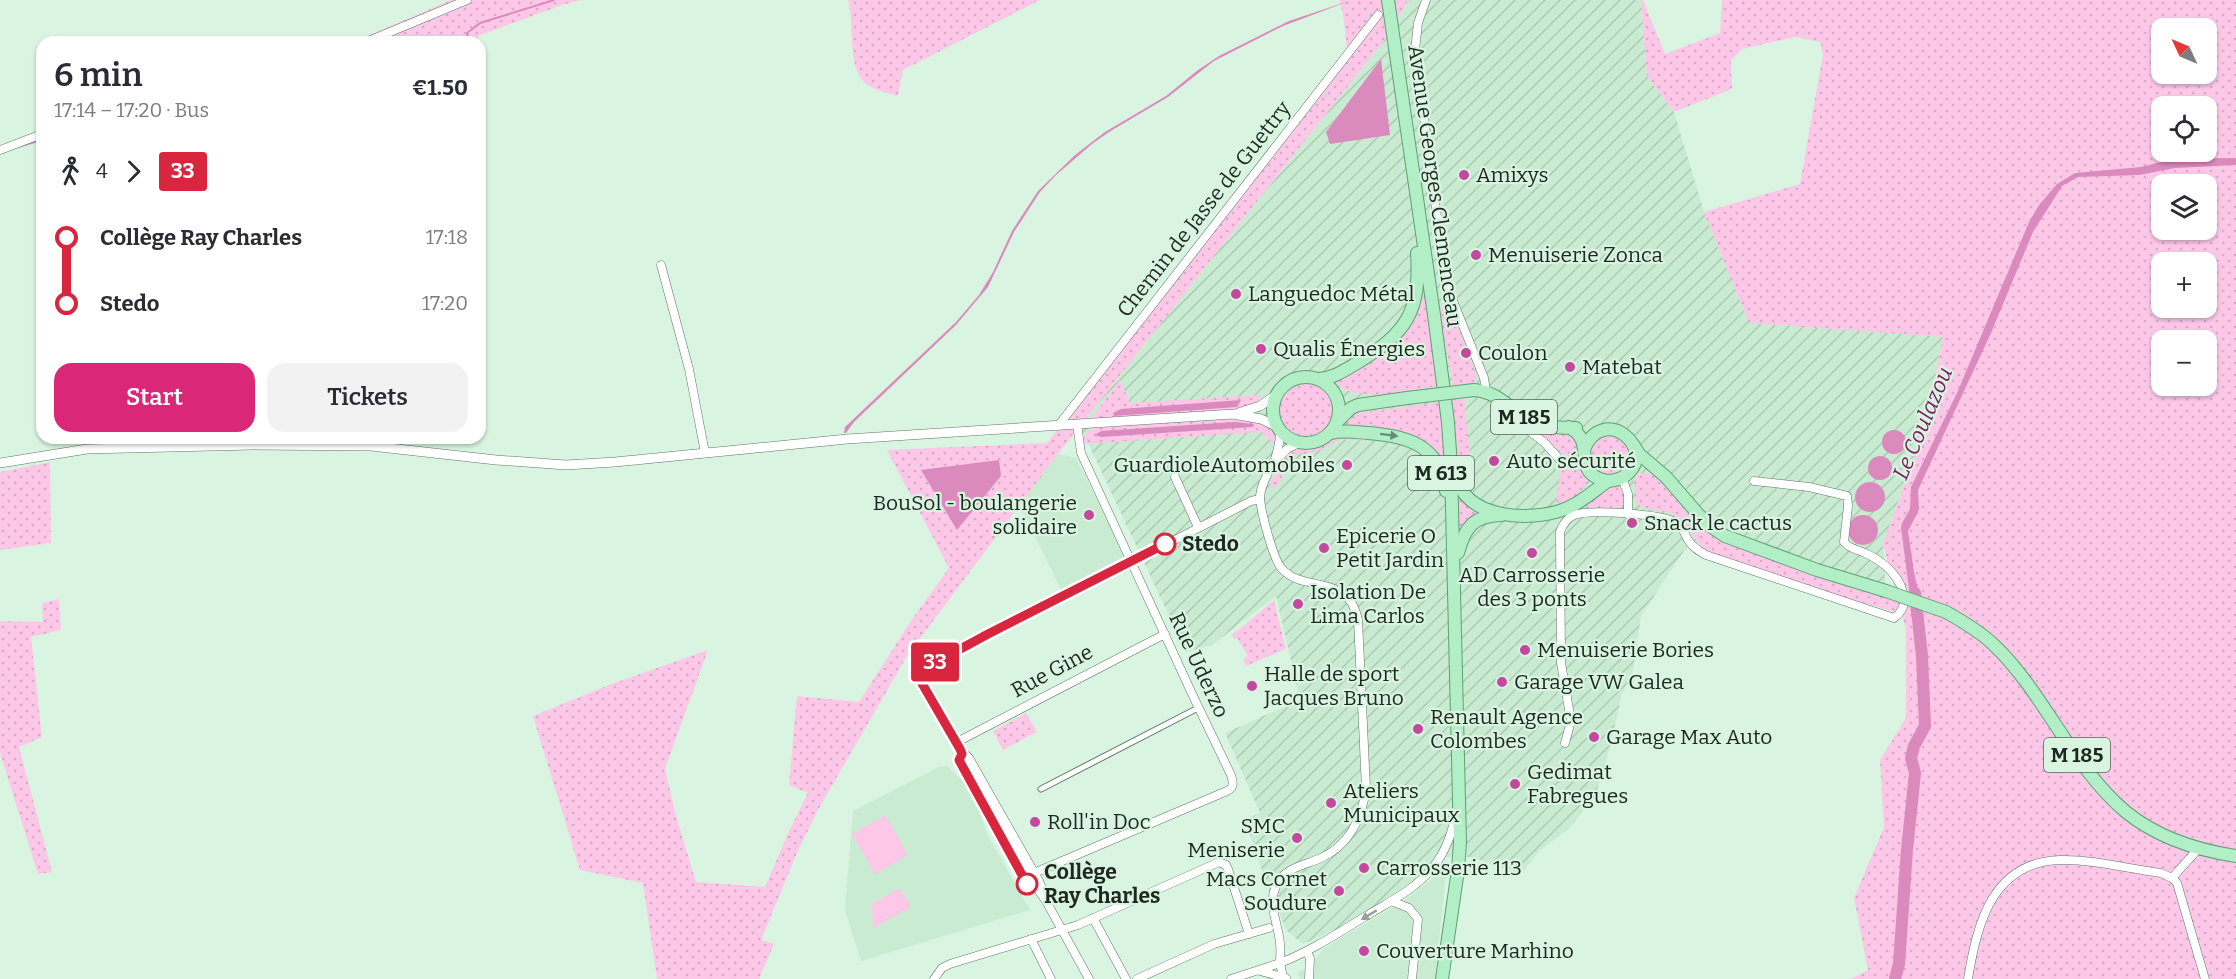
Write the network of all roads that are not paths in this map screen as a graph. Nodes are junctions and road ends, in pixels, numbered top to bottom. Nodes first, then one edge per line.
1 (467, 0) edge
2 (1388, 0) edge
3 (1426, 0) edge
4 (1378, 15) dead end
5 (380, 36) edge
6 (1403, 105) junction
7 (36, 136) edge
8 (0, 150) edge
9 (661, 266) dead end
10 (1438, 350) junction
11 (1319, 379) junction
12 (1332, 389) junction
13 (1480, 390) junction
14 (1276, 395) junction
15 (1374, 402) junction
16 (1233, 414) junction
17 (1338, 421) junction
18 (1077, 424) junction
19 (1521, 425) dead end
20 (1058, 426) junction
21 (1569, 427) junction
22 (1278, 429) junction
23 (1600, 430) junction
24 (1331, 433) junction
25 (1299, 443) junction
26 (1634, 446) junction
27 (705, 453) junction
28 (1584, 454) junction
29 (0, 463) edge
30 (1273, 464) junction
31 (1658, 469) junction
32 (1591, 473) junction
33 (1626, 474) junction
34 (1175, 477) dead end
35 (1608, 481) junction
36 (1754, 481) dead end
37 (1260, 499) junction
38 (1580, 501) junction
39 (1628, 514) junction
40 (1514, 515) junction
41 (1198, 527) junction
42 (1131, 561) junction
43 (1455, 596) junction
44 (1165, 634) junction
45 (1198, 708) junction
46 (1565, 743) dead end
47 (958, 745) junction
48 (1041, 789) dead end
49 (1460, 791) junction
50 (2199, 848) junction
51 (2236, 856) edge
52 (1034, 873) junction
53 (2172, 878) junction
54 (1046, 901) junction
55 (1391, 901) junction
56 (1093, 918) junction
57 (1269, 928) dead end
58 (1062, 930) junction
59 (1249, 934) junction
60 (1031, 939) junction
61 (1307, 952) junction
62 (1280, 963) junction
63 (1258, 970) junction
64 (1285, 978) edge
65 (934, 979) edge
66 (1051, 979) edge
67 (1089, 979) edge
68 (1126, 979) edge
69 (1137, 979) edge
70 (1231, 979) edge
71 (1309, 979) edge
72 (1412, 979) edge
73 (1442, 979) edge
74 (1968, 979) edge
75 (2205, 979) edge

1 - 5 street
2 - 6 main road, Avenue Georges Clemenceau / M 613
3 - 13 street
4 - 20 street, Chemin de Jasse de Guettry
6 - 10 main road, Avenue Georges Clemenceau / M 613
6 - 11 main road, M 613
7 - 8 street
9 - 27 street
10 - 40 main road
10 - 43 main road, Avenue Georges Clemenceau / M 613
11 - 12 main road
11 - 14 main road
12 - 15 main road, M 185
12 - 17 main road
13 - 15 main road, M 185, bridge
13 - 21 main road, M 185
14 - 16 street
14 - 22 main road
15 - 17 main road, M 185
16 - 18 street
16 - 22 street
17 - 24 main road
18 - 20 street
18 - 42 street, Rue Uderzo
19 - 28 street
20 - 27 street
21 - 23 main road, M 185
21 - 28 main road, M 185
22 - 25 main road
22 - 30 street
23 - 26 main road
23 - 28 main road
24 - 25 main road
24 -> 43 main road, M 613
25 - 30 street
26 - 31 main road, M 185
26 - 33 main road
27 - 29 street
28 - 32 main road
30 - 37 street
31 - 33 main road
31 - 50 main road, M 185, bridge
32 - 35 main road
32 - 38 main road
33 - 35 main road
33 - 39 street
34 - 41 street
35 - 38 main road, M 613
36 - 39 street
37 - 41 street
37 - 62 street
38 - 40 main road, M 613
39 - 46 street
40 - 43 main road, M 613
41 - 42 street
42 - 44 street, Rue Uderzo
42 - 47 street
43 - 49 main road, Avenue Georges Clemenceau / M 613
44 - 45 street, Rue Uderzo
44 - 47 street, Rue Gine
45 - 48 street
45 - 52 street, Rue Uderzo
47 - 52 street
47 - 54 street
49 - 55 street
49 - 73 main road, Avenue Georges Clemenceau / M 613
50 - 51 main road, M 185
50 - 53 street
52 - 54 street
53 - 74 street
53 - 75 street
54 - 58 street
55 -> 61 street
55 - 72 street
56 - 58 street
56 - 59 street
56 - 68 street
57 - 59 street
58 - 60 street
58 - 67 street
59 - 69 street
60 - 65 street
60 - 66 street
61 - 62 street
61 - 71 street
62 - 63 street
62 - 64 street
63 - 64 street
63 - 70 street

